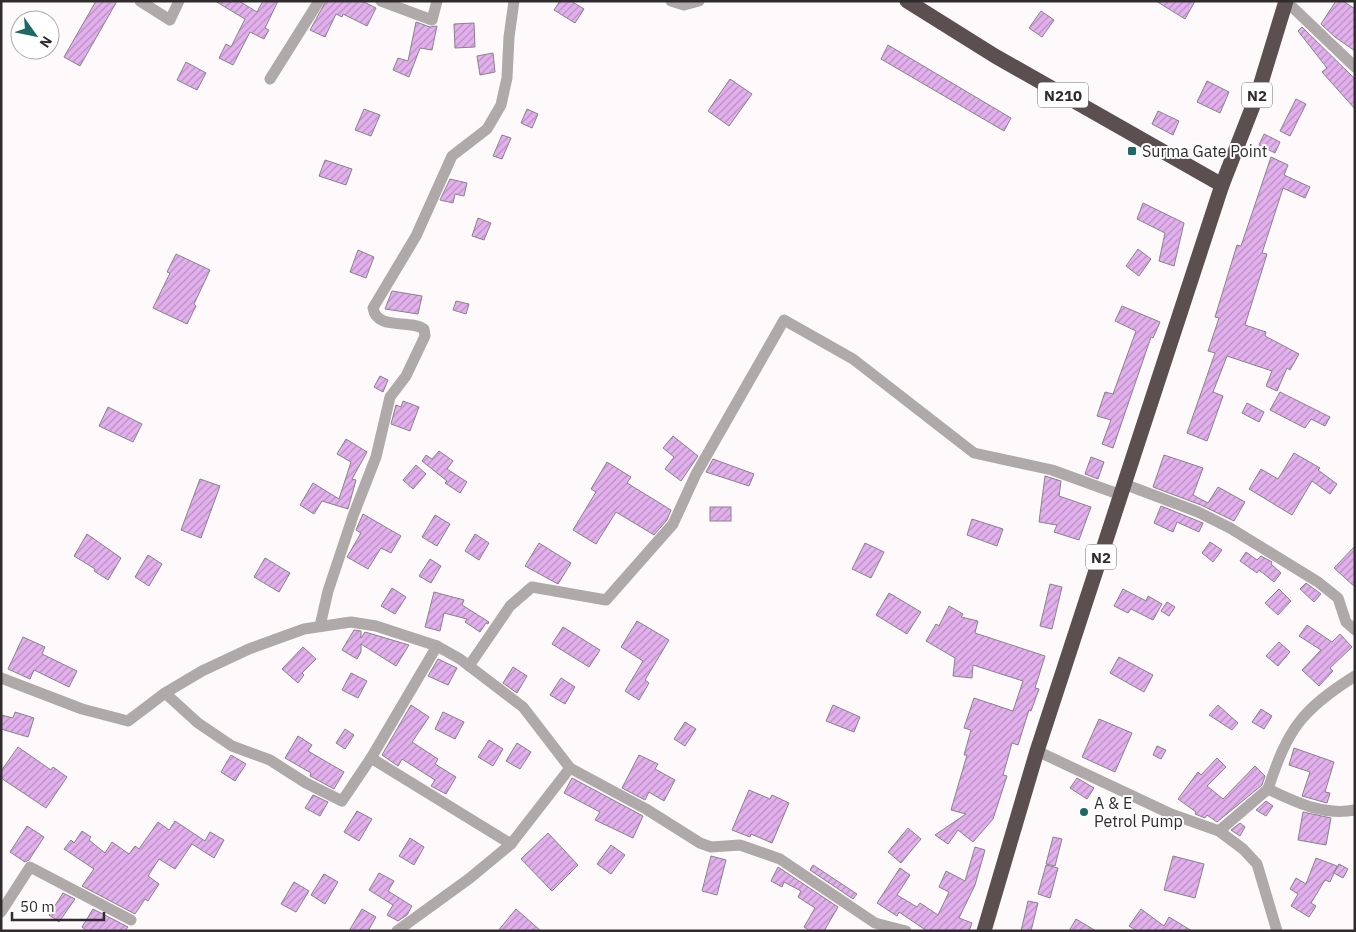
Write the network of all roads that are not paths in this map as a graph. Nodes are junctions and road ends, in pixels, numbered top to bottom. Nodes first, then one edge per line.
1 (140, 1) edge
2 (179, 1) edge
3 (319, 1) edge
4 (381, 1) edge
5 (437, 1) edge
6 (514, 1) edge
7 (671, 1) edge
8 (699, 1) edge
9 (907, 1) edge
10 (1286, 1) edge
11 (1355, 67) edge
12 (270, 79) dead end
13 (1222, 185) junction
14 (1122, 490) junction
15 (320, 626) junction
16 (1355, 630) edge
17 (437, 646) junction
18 (469, 666) junction
19 (1355, 676) edge
20 (2, 679) edge
21 (165, 693) junction
22 (1037, 751) junction
23 (370, 758) junction
24 (570, 768) junction
25 (1268, 789) junction
26 (1355, 810) edge
27 (1219, 831) junction
28 (511, 844) junction
29 (1, 912) edge
30 (131, 920) dead end
31 (986, 930) edge
32 (397, 931) edge
33 (906, 931) edge
34 (1277, 931) edge

1 - 2 street
3 - 12 street
4 - 5 street
6 - 15 street
7 - 8 street
9 - 13 highway, N210
10 - 11 street
10 - 13 highway, N2
13 - 14 highway, N2
14 - 16 street
14 - 18 street
14 - 22 highway, N2
15 - 17 street
15 - 21 street
17 - 18 street
17 - 23 street
18 - 24 street
19 - 25 street
20 - 21 street
21 - 23 street
22 - 27 street
22 - 31 highway, N2
23 - 28 street
24 - 28 street
24 - 33 street
25 - 26 street
25 - 27 street
27 - 34 street
28 - 32 street
29 - 30 street

